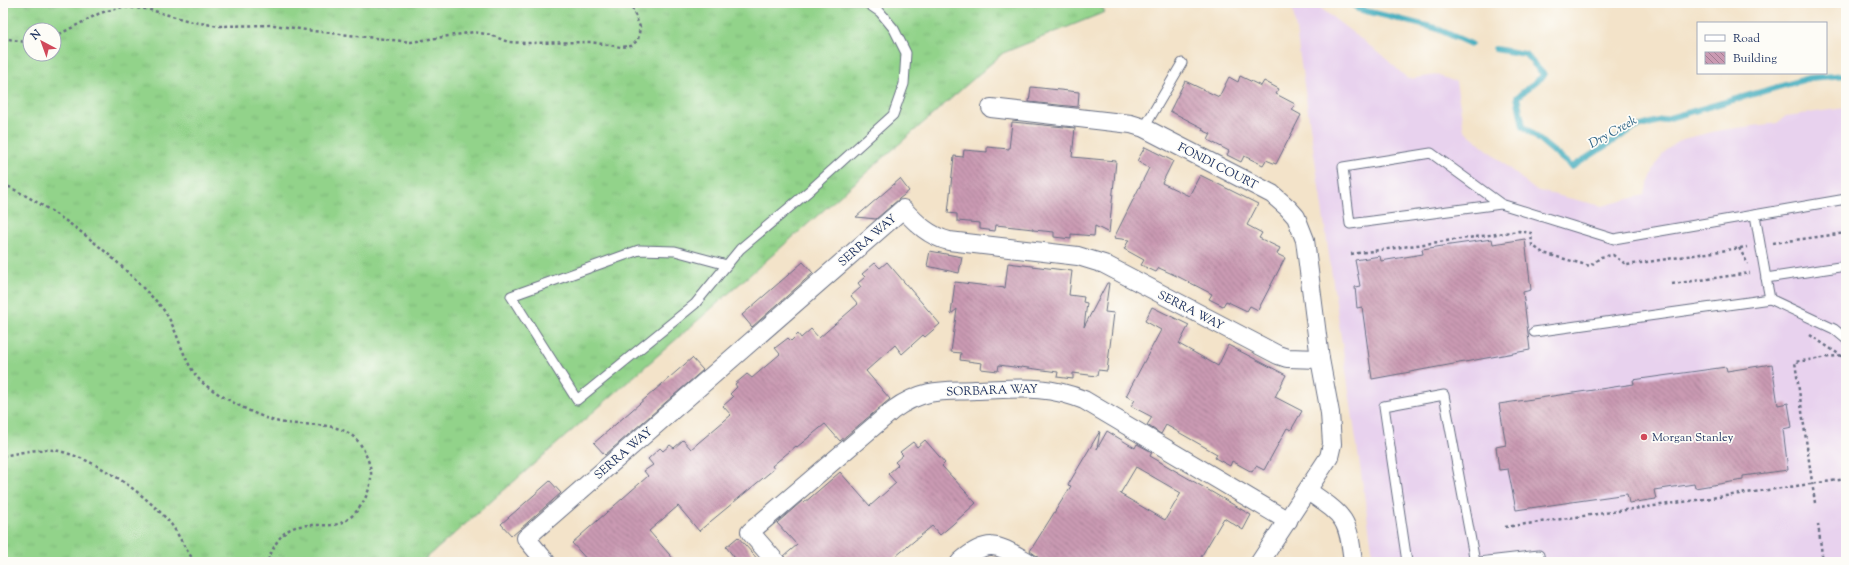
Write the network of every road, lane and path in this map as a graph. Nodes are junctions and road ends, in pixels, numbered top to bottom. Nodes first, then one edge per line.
1 (630, 3) edge
2 (867, 3) edge
3 (62, 33) edge
4 (3, 38) edge
5 (22, 41) edge
6 (1182, 62) dead end
7 (991, 108) dead end
8 (1144, 128) junction
9 (3, 184) edge
10 (1846, 199) edge
11 (1501, 204) junction
12 (1756, 215) junction
13 (1846, 233) edge
14 (1773, 243) dead end
15 (1748, 247) dead end
16 (1739, 248) junction
17 (1351, 254) dead end
18 (727, 265) junction
19 (1846, 266) edge
20 (1750, 273) junction
21 (1766, 278) junction
22 (1751, 279) dead end
23 (1672, 284) dead end
24 (1770, 299) junction
25 (1534, 332) dead end
26 (1805, 333) dead end
27 (1846, 339) edge
28 (1842, 355) junction
29 (1320, 359) junction
30 (1846, 359) edge
31 (3, 456) edge
32 (1846, 479) edge
33 (1813, 484) junction
34 (1308, 491) junction
35 (1815, 502) dead end
36 (1288, 521) junction
37 (1818, 524) dead end
38 (1505, 527) dead end
39 (196, 562) edge
40 (267, 562) edge
41 (546, 562) edge
42 (776, 562) edge
43 (960, 562) edge
44 (1028, 562) edge
45 (1260, 562) edge
46 (1354, 562) edge
47 (1407, 562) edge
48 (1475, 562) edge
49 (1479, 562) edge
50 (1540, 562) edge
51 (1823, 562) edge

1 - 3 path
2 - 18 lane
4 - 5 path
6 - 8 lane
7 - 8 street, FONDI COURT
8 - 29 street, FONDI COURT
9 - 40 path
10 - 12 lane
11 - 11 lane
11 - 12 lane
12 - 21 lane
13 - 14 path
15 - 16 path
16 - 17 path
16 - 20 path
18 - 18 lane
19 - 21 lane
20 - 22 path
20 - 23 path
21 - 24 lane
24 - 25 lane
24 - 27 lane
26 - 28 path
28 - 30 path
28 - 33 path
29 - 34 street, FONDI COURT
29 - 41 street, SERRA WAY
31 - 39 path
32 - 33 path
33 - 35 path
33 - 38 path
34 - 36 street, FONDI COURT
34 - 46 street
36 - 42 street, SORBARA WAY
36 - 45 street, FONDI COURT
37 - 51 path
43 - 44 street
47 - 48 lane
49 - 50 lane

